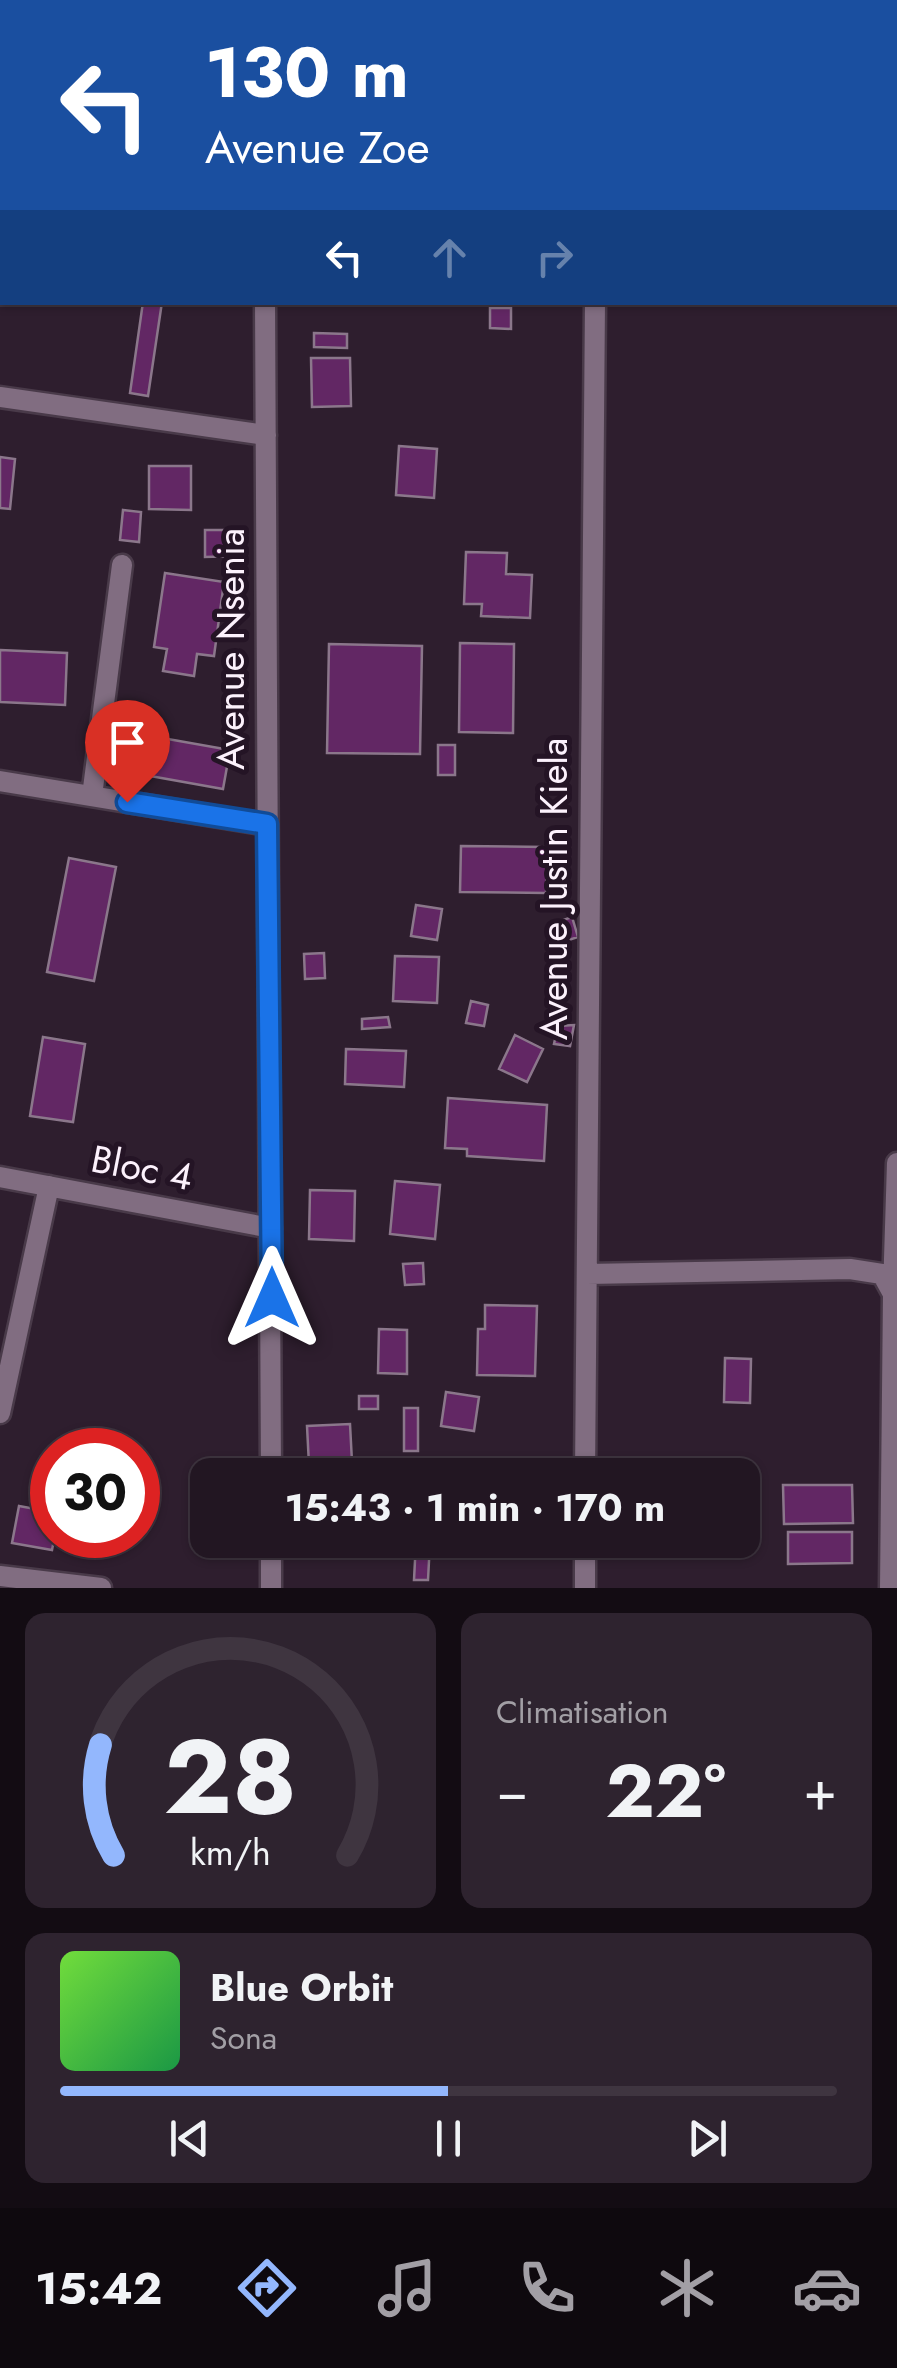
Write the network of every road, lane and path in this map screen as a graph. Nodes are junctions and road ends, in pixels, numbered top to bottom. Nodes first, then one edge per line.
1 (265, 305) edge
2 (594, 305) edge
3 (0, 397) edge
4 (266, 436) junction
5 (122, 566) dead end
6 (0, 781) edge
7 (92, 796) junction
8 (267, 824) junction
9 (897, 1164) edge
10 (0, 1177) edge
11 (49, 1186) junction
12 (272, 1228) junction
13 (587, 1274) junction
14 (893, 1294) junction
15 (0, 1412) edge
16 (271, 1458) edge
17 (586, 1458) edge
18 (271, 1558) edge
19 (586, 1558) edge
20 (0, 1576) edge
21 (101, 1588) edge
22 (271, 1588) edge
23 (586, 1588) edge
24 (890, 1588) edge

1 - 4 street, Avenue Nsenia
2 - 13 street, Avenue Justin Kiela
3 - 4 street
4 - 8 street, Avenue Nsenia
5 - 7 street
6 - 7 street
7 - 8 street
8 - 12 street, Avenue Nsenia
9 - 14 street
10 - 11 street, Bloc 4
11 - 12 street, Bloc 4
11 - 15 street
12 - 16 street, Avenue Nsenia
13 - 14 street
13 - 17 street, Avenue Justin Kiela
14 - 24 street
18 - 22 street
19 - 23 street
20 - 21 street

